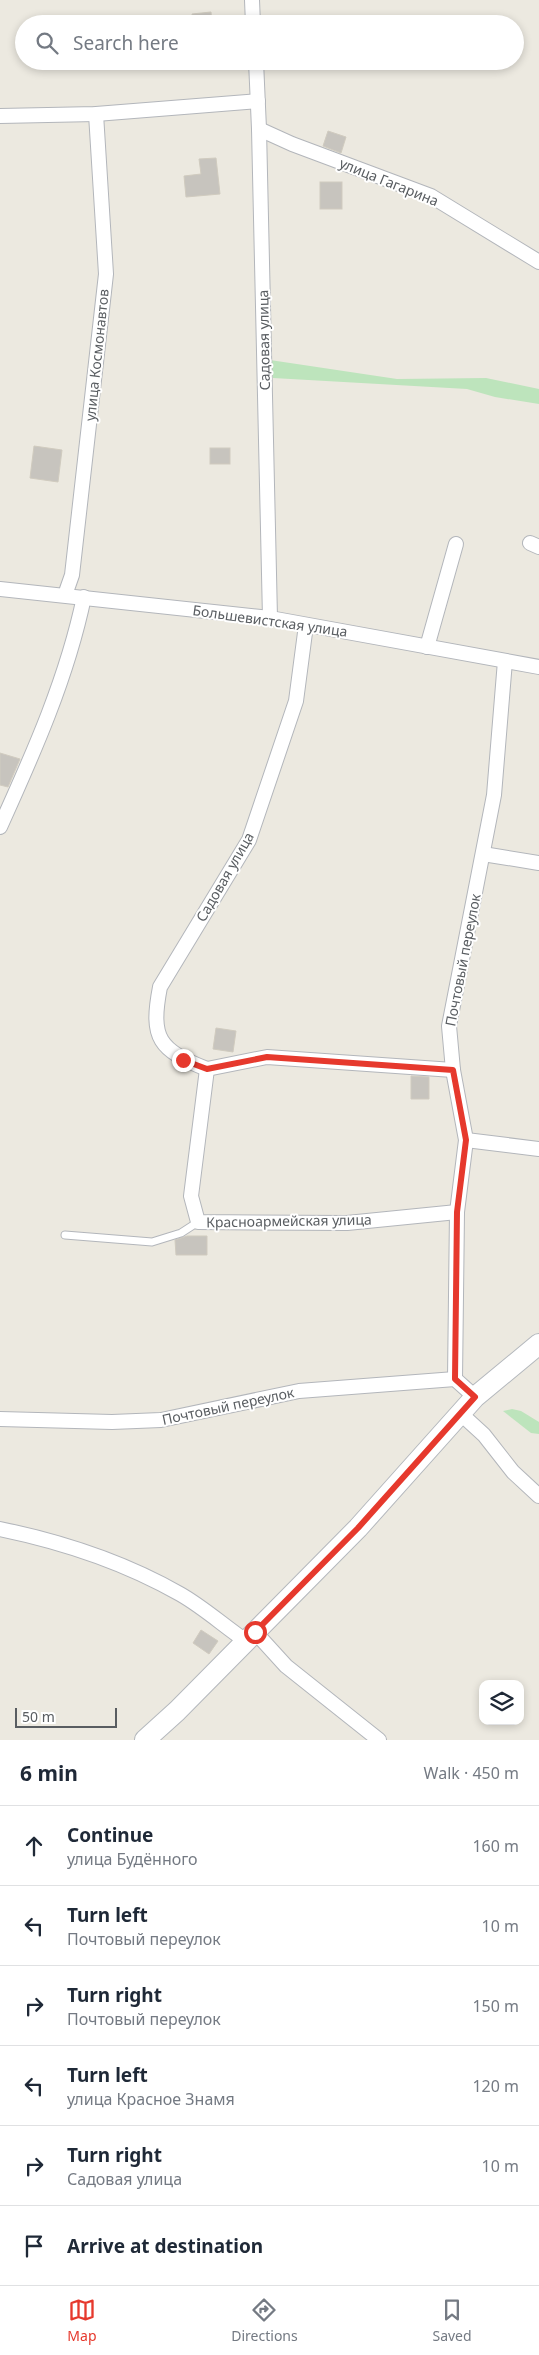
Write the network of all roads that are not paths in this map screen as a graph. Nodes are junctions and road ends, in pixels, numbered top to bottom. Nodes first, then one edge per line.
1 (252, 0) edge
2 (253, 15) edge
3 (256, 70) edge
4 (258, 101) junction
5 (96, 114) junction
6 (0, 116) edge
7 (259, 129) junction
8 (539, 262) edge
9 (456, 544) dead end
10 (0, 589) edge
11 (65, 595) junction
12 (84, 597) junction
13 (270, 618) junction
14 (306, 625) junction
15 (427, 647) junction
16 (505, 661) junction
17 (539, 667) edge
18 (0, 827) edge
19 (483, 854) junction
20 (539, 863) edge
21 (207, 1069) junction
22 (453, 1070) junction
23 (466, 1140) junction
24 (539, 1150) edge
25 (457, 1212) junction
26 (198, 1222) junction
27 (65, 1235) dead end
28 (539, 1344) edge
29 (455, 1379) junction
30 (475, 1397) junction
31 (460, 1413) junction
32 (0, 1420) edge
33 (539, 1496) edge
34 (0, 1529) edge
35 (251, 1636) junction
36 (145, 1740) edge
37 (379, 1740) edge

1 - 2 street
3 - 4 street, Садовая улица
4 - 5 street
4 - 7 street, Садовая улица
5 - 6 street
5 - 11 street, улица Космонавтов
7 - 8 street, улица Гагарина
7 - 13 street, Садовая улица
9 - 15 street
10 - 11 street, Большевистская улица
11 - 12 street, Большевистская улица
12 - 13 street, Большевистская улица
12 - 18 street
13 - 14 street, Большевистская улица
14 - 15 street, Большевистская улица
14 - 21 street, Садовая улица
15 - 16 street, Большевистская улица
16 - 17 street, Большевистская улица
16 - 19 street, Почтовый переулок
19 - 20 street
19 - 22 street, Почтовый переулок
21 - 22 street
21 - 26 street
22 - 23 street, Почтовый переулок
23 - 24 street
23 - 25 street, Почтовый переулок
25 - 26 street, Красноармейская улица
25 - 29 street, Почтовый переулок
26 - 27 lane, Красноармейская улица
28 - 30 main road
29 - 30 street
29 - 32 street, Почтовый переулок
30 - 31 main road
31 - 33 street
31 - 35 main road
34 - 35 street
35 - 36 main road
35 - 37 street

